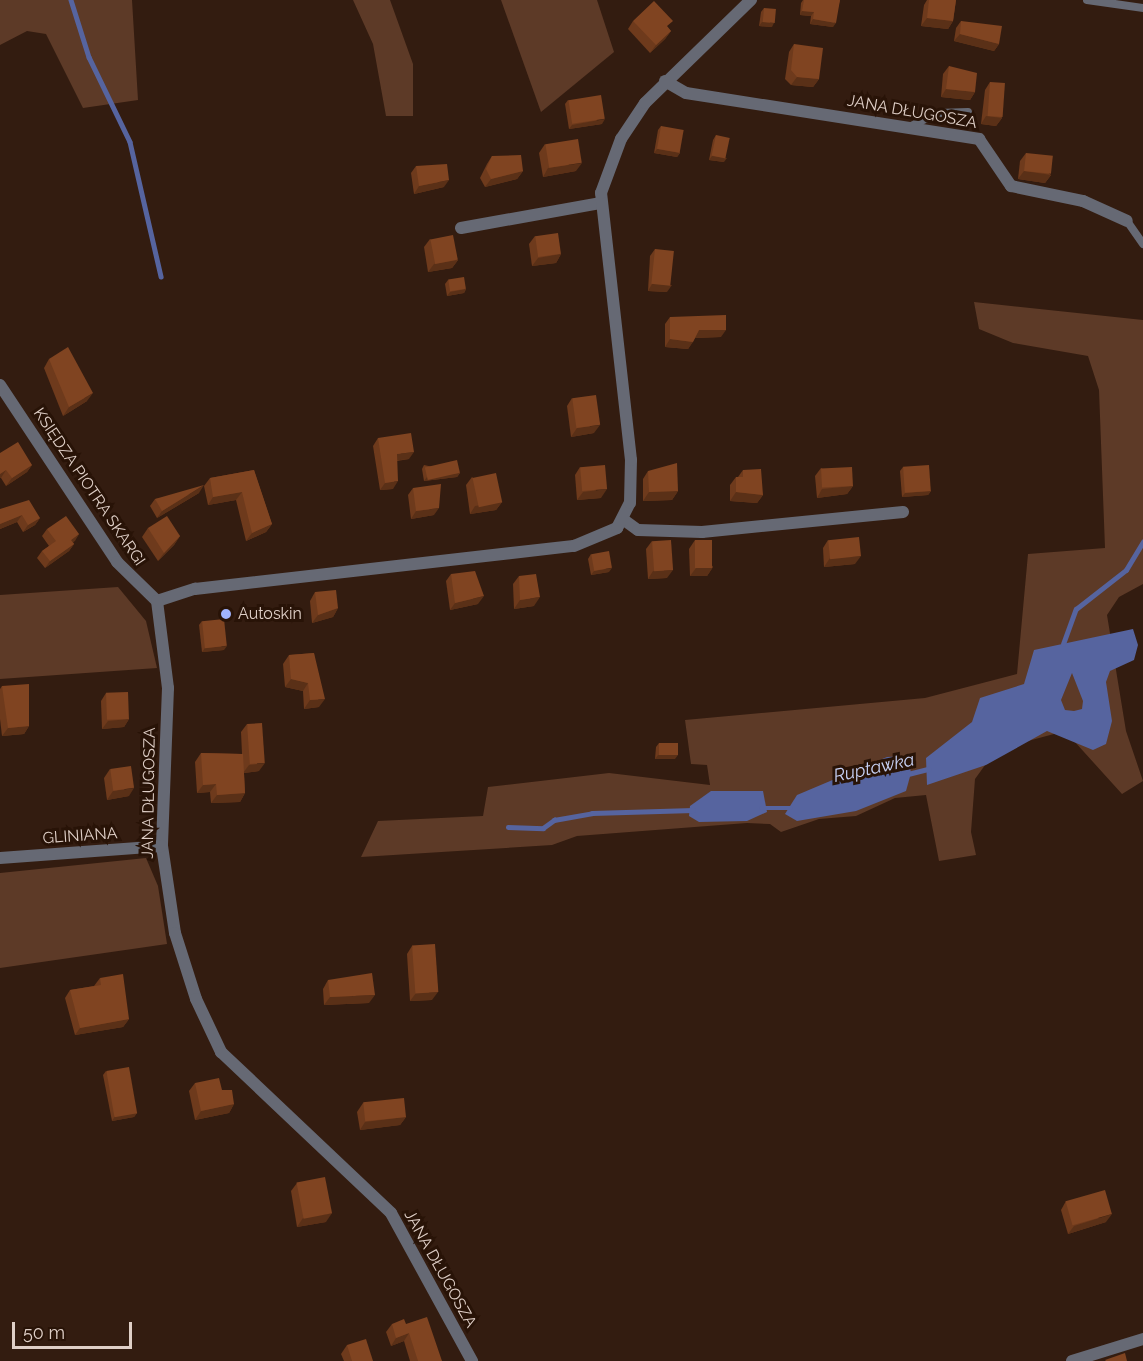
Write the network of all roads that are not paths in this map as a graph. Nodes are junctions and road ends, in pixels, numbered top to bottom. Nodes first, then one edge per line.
1 (751, 0) edge
2 (1087, 0) edge
3 (1143, 8) edge
4 (665, 81) junction
5 (968, 112) dead end
6 (909, 127) junction
7 (600, 203) junction
8 (1127, 221) joint
9 (461, 228) dead end
10 (1143, 244) edge
11 (0, 384) edge
12 (903, 512) dead end
13 (624, 520) junction
14 (157, 601) junction
15 (162, 846) junction
16 (0, 858) edge
17 (1143, 1339) edge
18 (472, 1361) edge
19 (1072, 1361) edge

1 - 4 street
2 - 3 lane
4 - 6 street, JANA DŁUGOSZA
4 - 7 street
5 - 6 lane
6 - 8 street, JANA DŁUGOSZA
7 - 9 street
7 - 13 street
8 - 10 lane
11 - 14 street, KSIĘDZA PIOTRA SKARGI
12 - 13 street
13 - 14 street
14 - 15 street, JANA DŁUGOSZA
15 - 16 street, GLINIANA
15 - 18 street, JANA DŁUGOSZA
17 - 19 street

